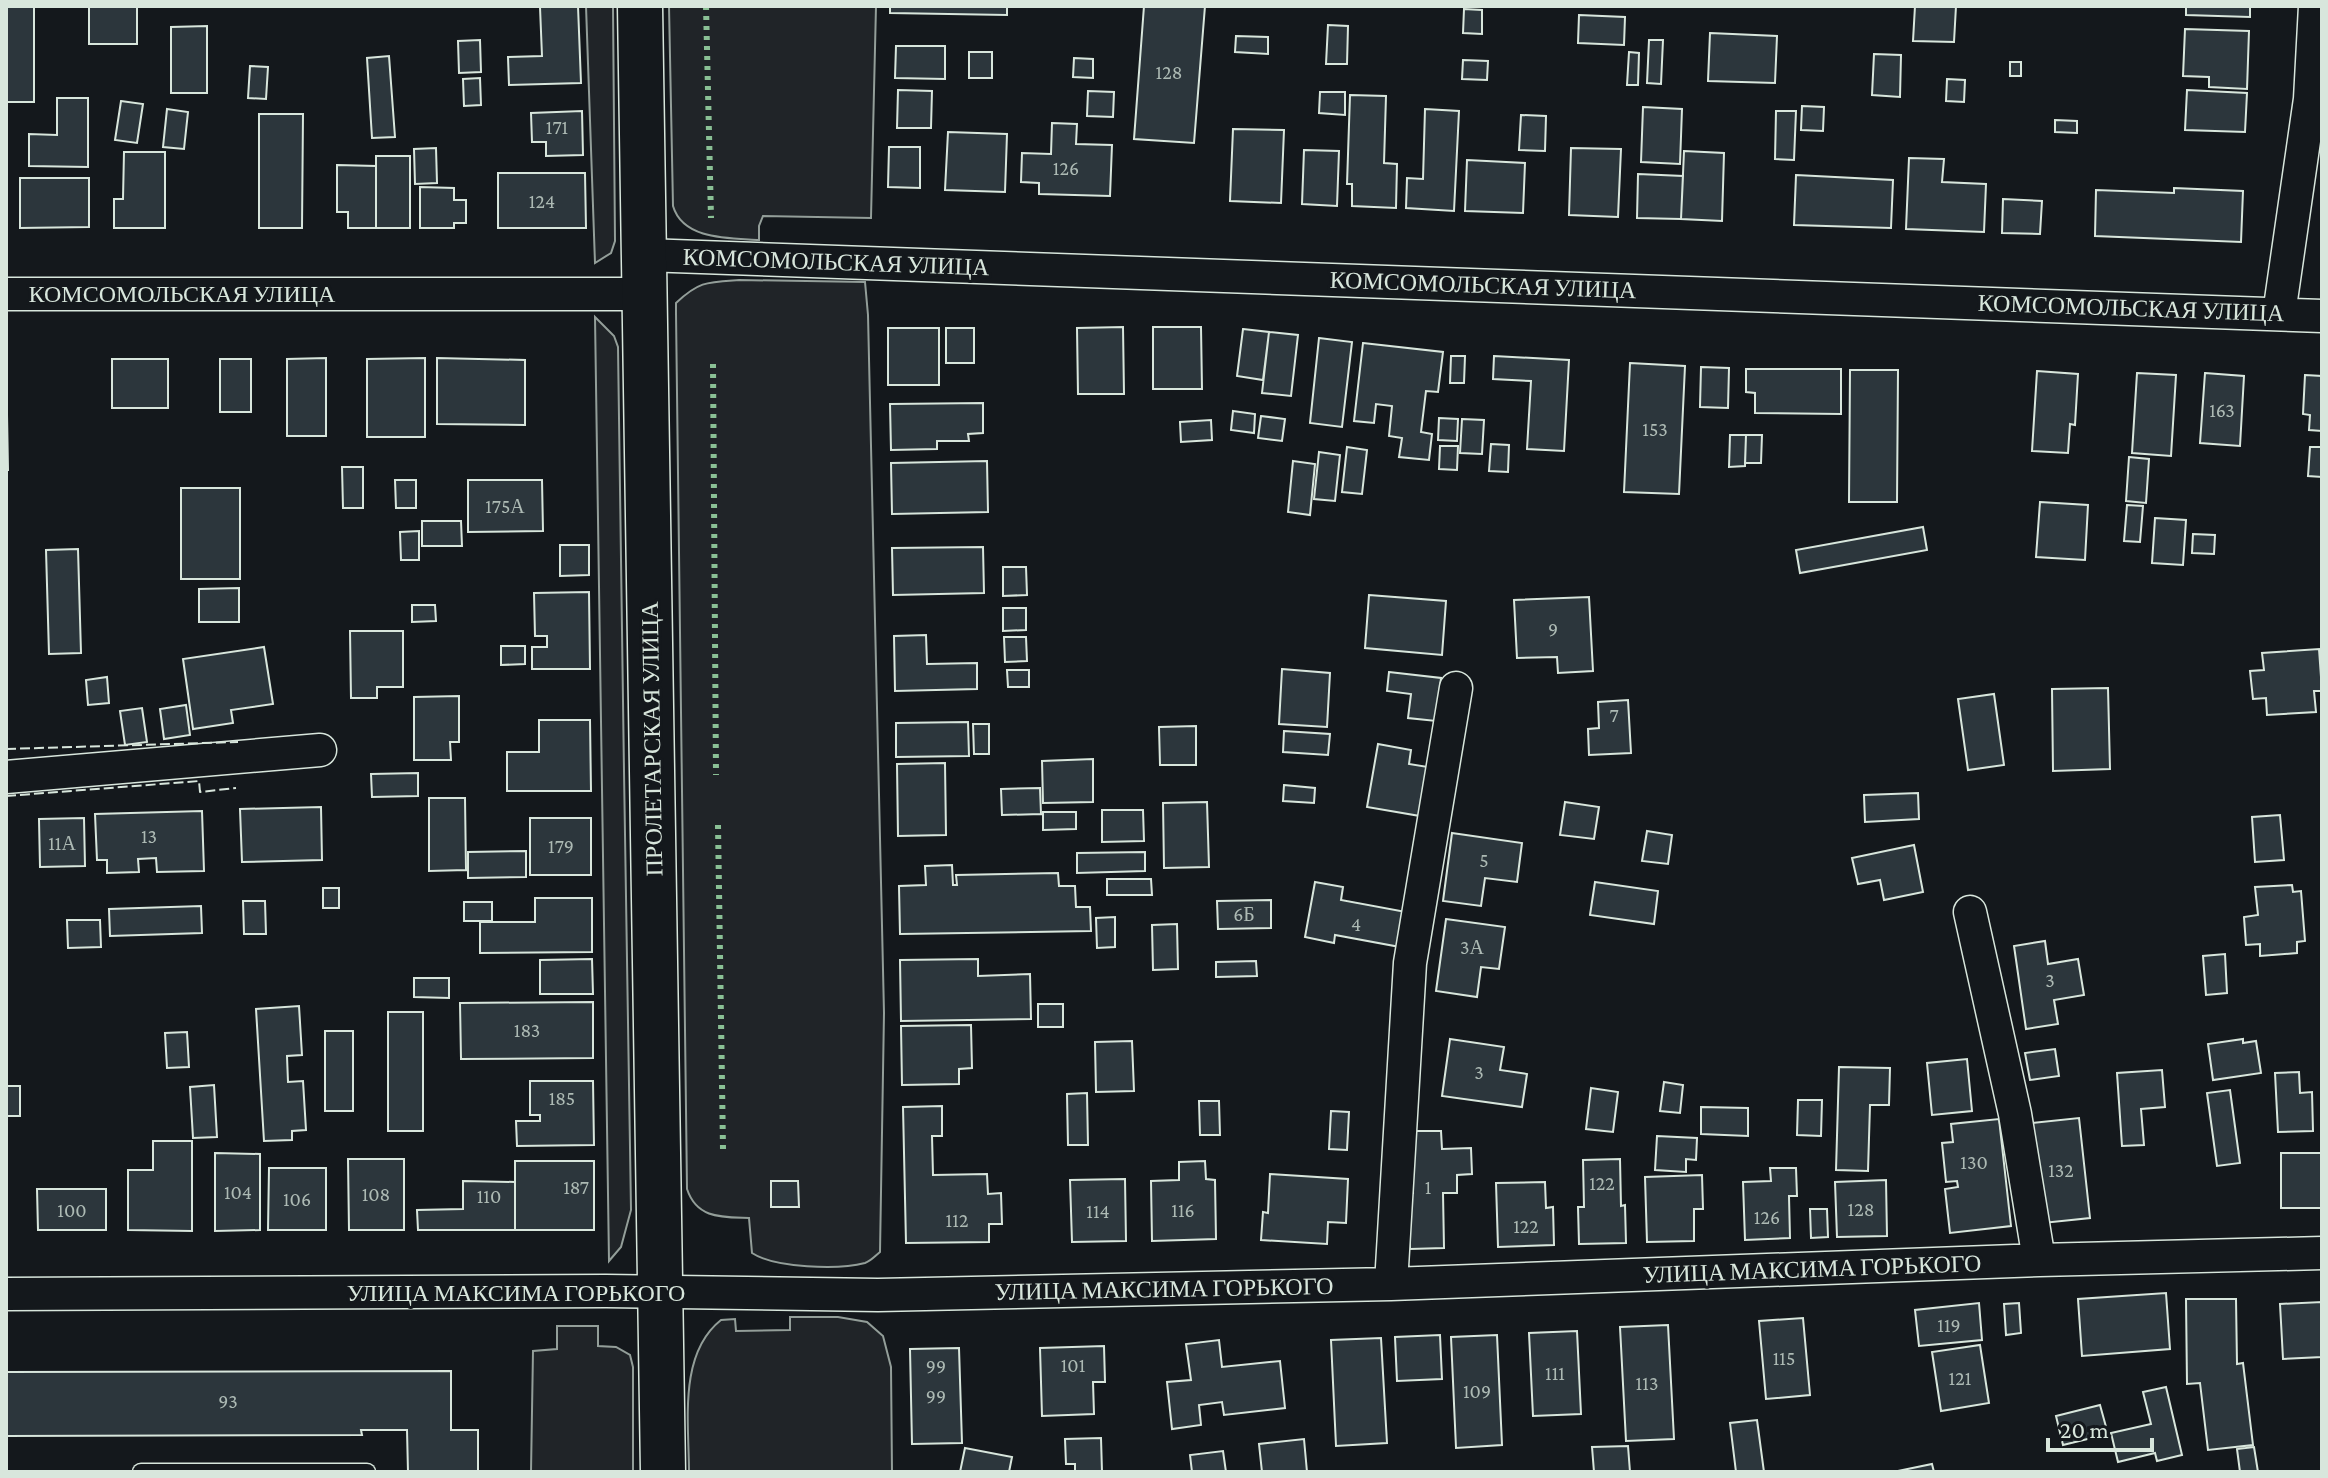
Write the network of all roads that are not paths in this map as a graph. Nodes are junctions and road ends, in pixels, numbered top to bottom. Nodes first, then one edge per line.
1 (640, 6) edge
2 (2315, 6) edge
3 (645, 274) junction
4 (6, 294) edge
5 (2279, 314) junction
6 (2322, 316) edge
7 (1456, 688) dead end
8 (320, 750) dead end
9 (6, 777) edge
10 (1970, 912) dead end
11 (2322, 1253) edge
12 (2039, 1260) junction
13 (1391, 1284) junction
14 (661, 1292) junction
15 (6, 1294) edge
16 (141, 1472) edge
17 (367, 1472) edge
18 (663, 1472) edge

1 - 3 main road, ПРОЛЕТАРСКАЯ УЛИЦА
2 - 5 street
3 - 4 street, КОМСОМОЛЬСКАЯ УЛИЦА
3 - 5 street, КОМСОМОЛЬСКАЯ УЛИЦА
3 - 14 main road, ПРОЛЕТАРСКАЯ УЛИЦА
5 - 6 street, КОМСОМОЛЬСКАЯ УЛИЦА
7 - 13 street
8 - 9 street
10 - 12 street
11 - 12 street, УЛИЦА МАКСИМА ГОРЬКОГО
12 - 13 street, УЛИЦА МАКСИМА ГОРЬКОГО
13 - 14 street, УЛИЦА МАКСИМА ГОРЬКОГО
14 - 15 street, УЛИЦА МАКСИМА ГОРЬКОГО
14 - 18 main road, ПРОЛЕТАРСКАЯ УЛИЦА
16 - 17 lane

